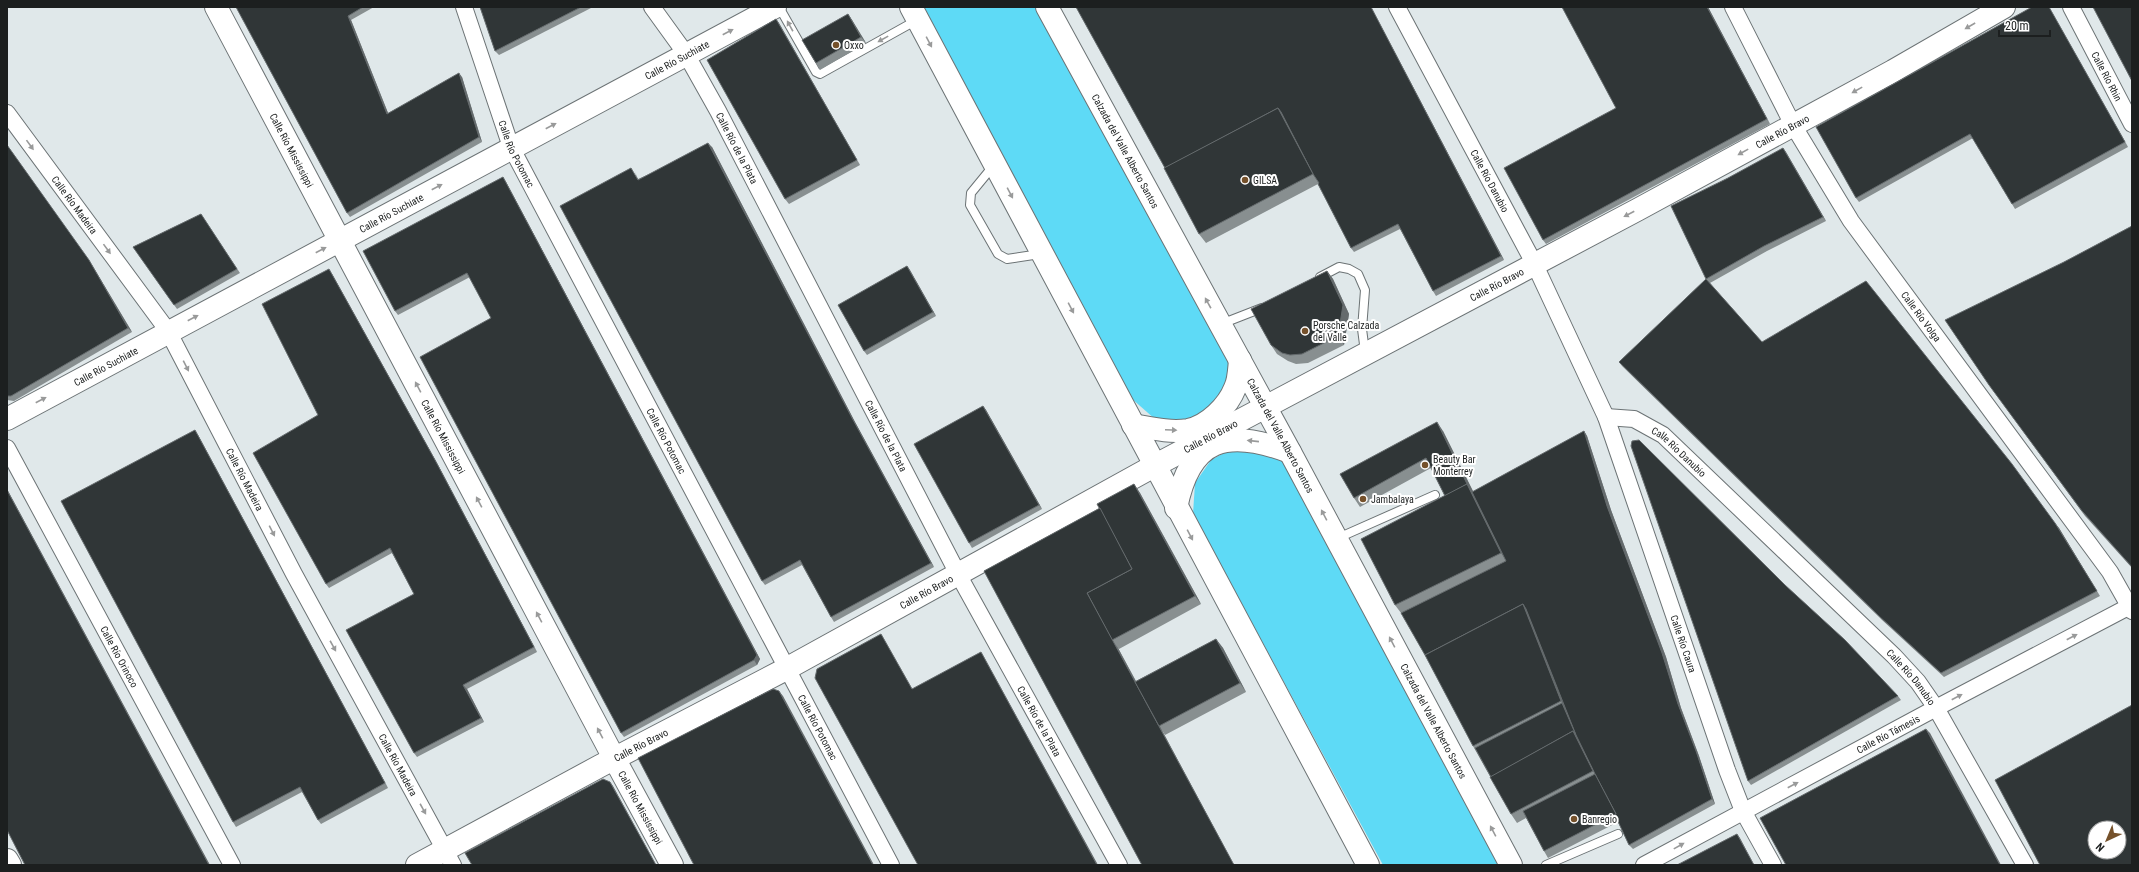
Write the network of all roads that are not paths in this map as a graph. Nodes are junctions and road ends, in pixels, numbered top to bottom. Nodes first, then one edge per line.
1 (216, 7) edge
2 (464, 7) edge
3 (652, 7) edge
4 (775, 7) edge
5 (779, 7) edge
6 (1047, 7) edge
7 (1397, 7) edge
8 (1733, 7) edge
9 (2004, 7) edge
10 (2071, 7) edge
11 (914, 11) edge
12 (686, 54) junction
13 (7, 113) edge
14 (2132, 124) edge
15 (1793, 125) junction
16 (511, 147) junction
17 (995, 164) junction
18 (341, 239) junction
19 (1042, 254) junction
20 (1535, 265) junction
21 (1312, 281) edge
22 (1272, 303) edge
23 (1220, 324) junction
24 (168, 331) junction
25 (1366, 354) junction
26 (1240, 360) junction
27 (1266, 407) junction
28 (1606, 417) junction
29 (7, 419) edge
30 (1133, 425) junction
31 (7, 448) edge
32 (1290, 452) junction
33 (1154, 466) junction
34 (1435, 495) edge
35 (1176, 508) junction
36 (1337, 539) junction
37 (958, 574) junction
38 (2131, 608) edge
39 (786, 669) junction
40 (1936, 708) junction
41 (614, 758) junction
42 (1743, 811) junction
43 (1618, 834) edge
44 (449, 857) edge
45 (7, 860) edge
46 (10, 865) edge
47 (232, 865) edge
48 (417, 865) edge
49 (672, 865) edge
50 (891, 865) edge
51 (1119, 865) edge
52 (1368, 865) edge
53 (1512, 865) edge
54 (1546, 865) edge
55 (1644, 865) edge
56 (1773, 865) edge
57 (2024, 865) edge

1 - 18 street, Calle Río Mississippi
2 - 16 street, Calle Río Potomac
3 - 12 street, Calle Río de la Plata
12 -> 4 street, Calle Río Suchiate
11 -> 5 lane
23 -> 6 street, Calzada del Valle Alberto Santos
7 - 20 street, Calle Río Danubio
8 - 15 street, Calle Río Volga
9 -> 15 street, Calle Río Bravo
10 - 14 street, Calle Río Rhin
11 -> 17 street
16 -> 12 street, Calle Río Suchiate
12 - 37 street, Calle Río de la Plata
13 -> 24 street, Calle Río Madeira
15 -> 20 street, Calle Río Bravo
15 - 38 street, Calle Río Volga
18 -> 16 street, Calle Río Suchiate
16 - 39 street, Calle Río Potomac
17 -> 19 street
17 - 19 lane
24 -> 18 street, Calle Río Suchiate
41 -> 18 street, Calle Río Mississippi
19 -> 30 street
20 - 25 street, Calle Río Bravo
20 - 28 street, Calle Río Danubio
21 - 25 lane
22 - 23 lane
23 - 26 street, Calzada del Valle Alberto Santos
29 -> 24 street, Calle Río Suchiate
24 -> 44 street, Calle Río Madeira
25 - 27 street, Calle Río Bravo
26 - 27 street, Calzada del Valle Alberto Santos
30 -> 26 street
27 - 32 street, Calzada del Valle Alberto Santos
27 - 33 street, Calle Río Bravo
28 - 40 street, Calle Río Danubio
28 - 42 street, Calle Río Caura
30 - 33 street
31 - 47 street, Calle Río Orinoco
32 -> 35 street
36 -> 32 street, Calzada del Valle Alberto Santos
33 - 35 street
33 - 37 street, Calle Río Bravo
34 - 36 lane
35 -> 52 street
53 -> 36 street, Calzada del Valle Alberto Santos
37 - 39 street, Calle Río Bravo
37 - 51 street, Calle Río de la Plata
40 -> 38 street, Calle Río Támesis
39 - 41 street, Calle Río Bravo
39 - 50 street, Calle Río Potomac
42 -> 40 street, Calle Río Támesis
40 - 57 street, Calle Río Danubio
41 - 44 street, Calle Río Bravo
41 - 49 street, Calle Río Mississippi
55 -> 42 street, Calle Río Támesis
42 - 56 street, Calle Río Caura
43 - 54 lane
44 - 48 street, Calle Río Bravo
45 - 46 street

